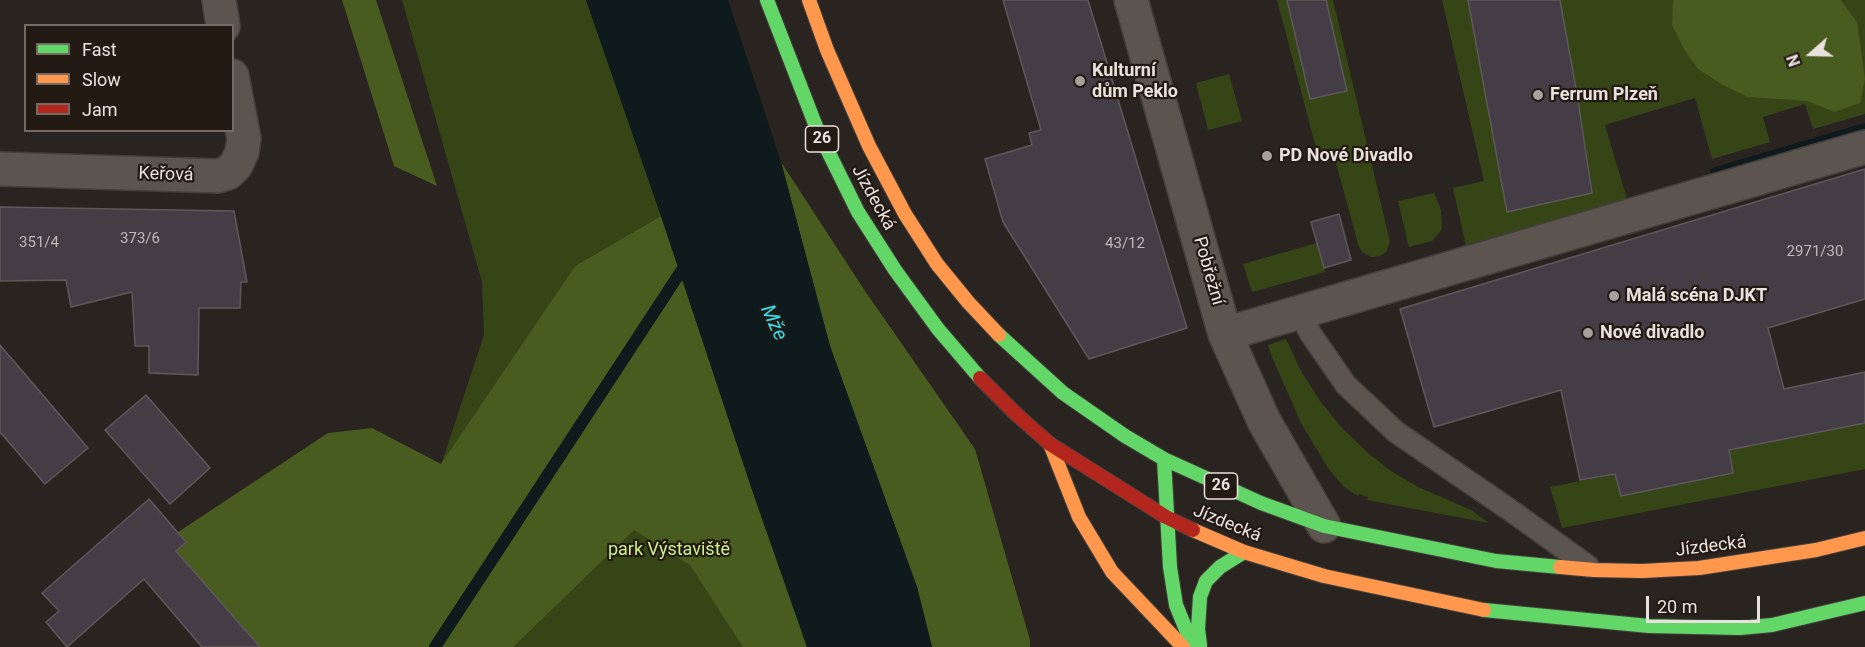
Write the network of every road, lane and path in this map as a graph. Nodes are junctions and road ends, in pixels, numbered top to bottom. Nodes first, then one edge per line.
1 (219, 0) edge
2 (767, 0) edge
3 (809, 0) edge
4 (1131, 0) edge
5 (223, 24) edge
6 (234, 86) edge
7 (1865, 147) edge
8 (0, 169) edge
9 (1300, 312) junction
10 (1225, 334) junction
11 (1050, 444) junction
12 (1164, 459) junction
13 (1166, 517) junction
14 (1324, 526) junction
15 (1865, 538) edge
16 (1244, 552) junction
17 (1594, 570) junction
18 (1865, 603) edge
19 (1183, 647) edge
20 (1193, 647) edge
21 (1201, 647) edge

1 - 5 street
2 - 11 main road, Jízdecká / 26
3 - 12 main road, Jízdecká / 26
4 - 10 street, Pobřežní
6 - 8 street, Keřová
7 - 9 street
9 - 10 street
9 - 17 lane
10 - 14 street, Pobřežní
11 - 13 main road, Jízdecká / 26
11 - 19 main road
12 - 13 main road
12 - 14 main road, Jízdecká / 26
13 - 16 main road, Jízdecká / 26
13 - 20 main road
14 - 17 main road, Jízdecká / 26
15 - 17 main road, Jízdecká / 26
16 - 18 main road, Jízdecká / 26
16 - 21 main road

